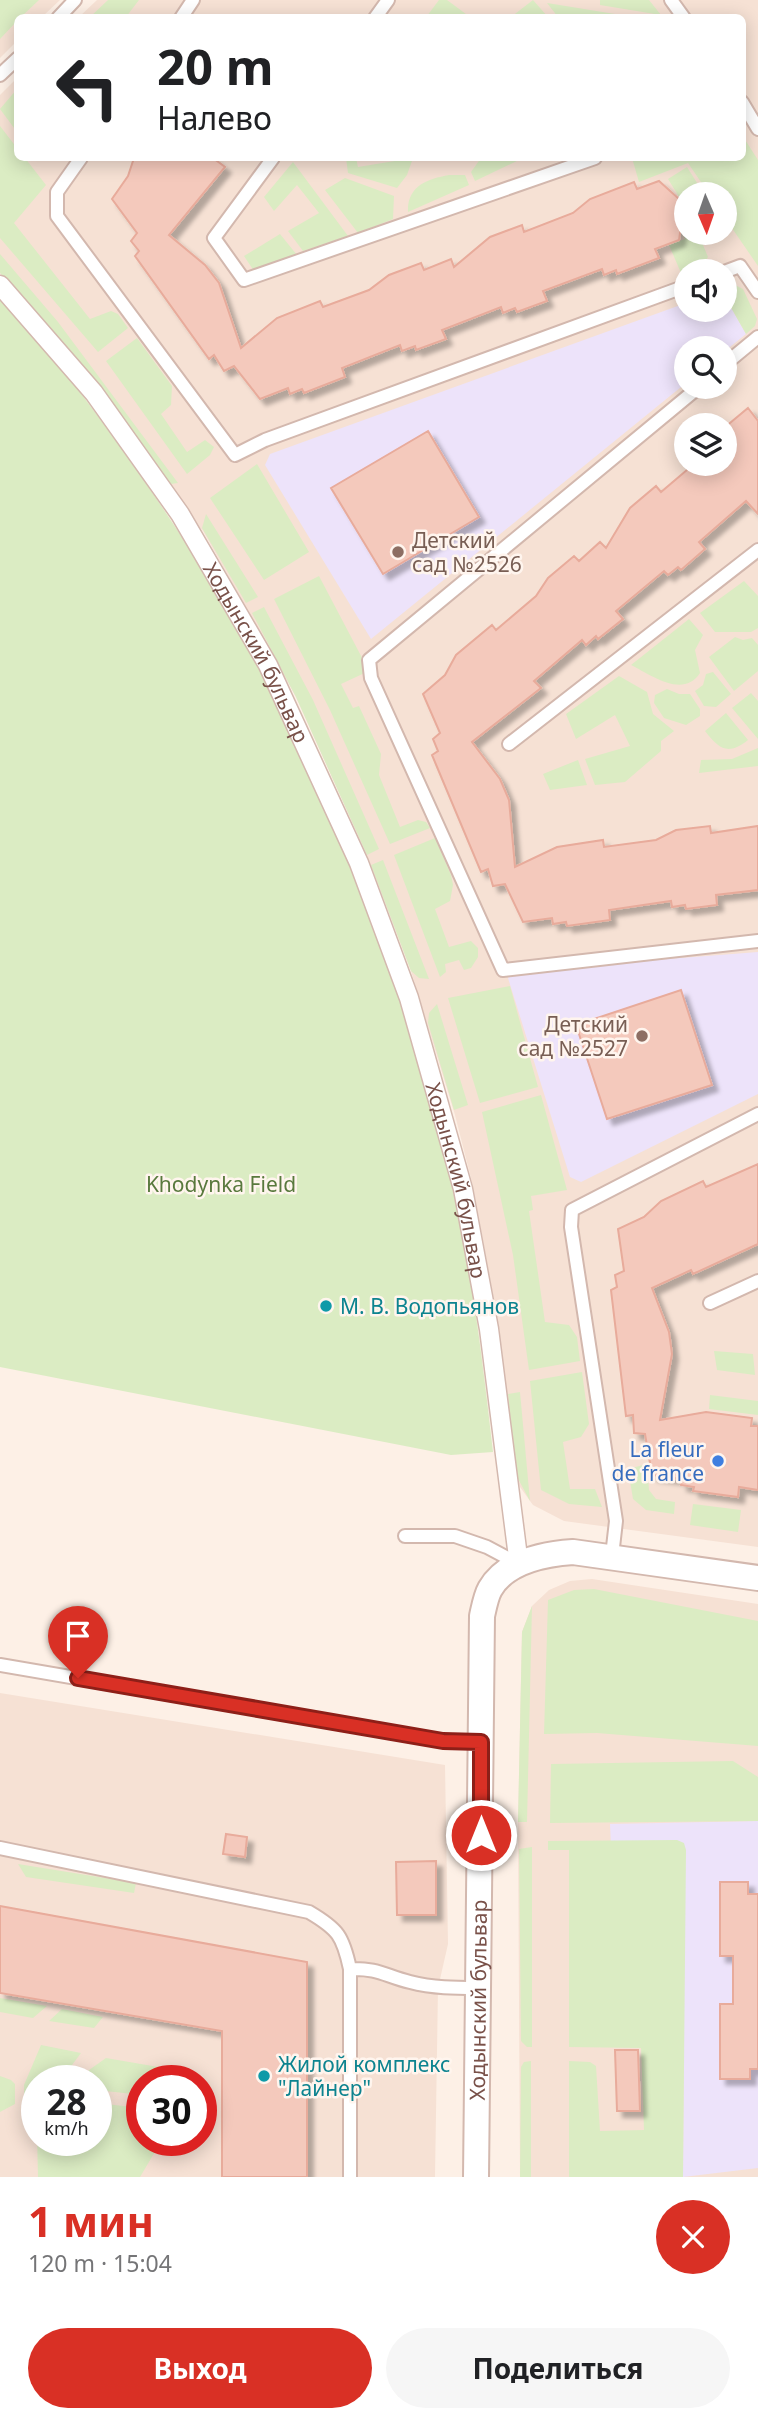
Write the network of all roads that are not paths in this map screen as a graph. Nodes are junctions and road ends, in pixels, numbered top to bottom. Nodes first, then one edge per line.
1 (75, 0) edge
2 (62, 14) edge
3 (14, 62) edge
4 (0, 75) edge
5 (746, 109) edge
6 (758, 129) edge
7 (79, 161) edge
8 (271, 161) edge
9 (586, 161) edge
10 (737, 267) edge
11 (0, 285) edge
12 (674, 290) edge
13 (758, 292) edge
14 (758, 338) edge
15 (737, 355) edge
16 (684, 399) edge
17 (758, 550) edge
18 (509, 744) dead end
19 (758, 941) edge
20 (758, 1114) edge
21 (758, 1281) edge
22 (710, 1303) dead end
23 (405, 1536) dead end
24 (612, 1556) junction
25 (519, 1564) junction
26 (758, 1578) edge
27 (0, 1665) edge
28 (481, 1742) junction
29 (0, 1848) edge
30 (350, 1969) junction
31 (478, 1988) junction
32 (350, 2177) edge
33 (476, 2177) edge

1 - 2 lane
3 - 4 lane
5 - 6 lane
7 - 12 lane
8 - 9 lane
10 - 13 lane
11 - 25 street, Ходынский бульвар
14 - 15 lane
16 - 19 lane
17 - 18 lane
20 - 24 lane
21 - 22 lane
23 - 25 lane
24 - 25 street
24 - 26 street
25 - 28 street, Ходынский бульвар
27 - 28 lane
28 - 31 street, Ходынский бульвар
29 - 30 lane
30 - 31 lane
30 - 32 lane
31 - 33 street, Ходынский бульвар

